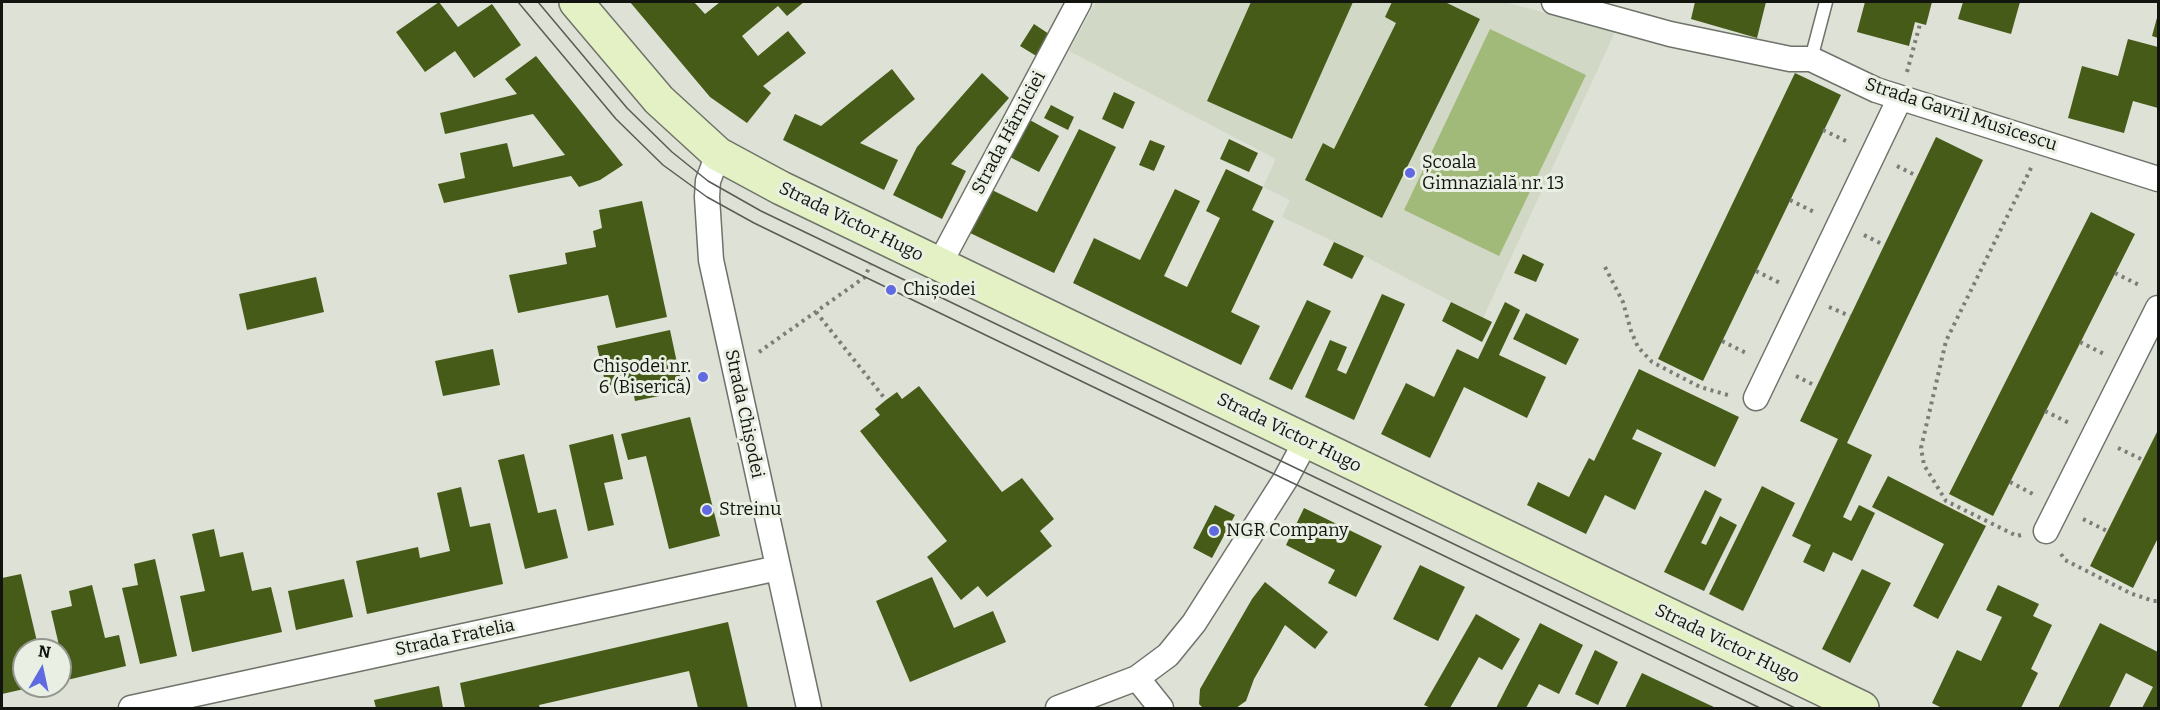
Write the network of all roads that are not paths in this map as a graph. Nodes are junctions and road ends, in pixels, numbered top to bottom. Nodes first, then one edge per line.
1 (576, 2) edge
2 (1079, 2) edge
3 (1554, 2) edge
4 (1826, 2) edge
5 (1811, 58) junction
6 (1903, 88) junction
7 (718, 154) junction
8 (2158, 179) edge
9 (939, 265) junction
10 (2154, 299) edge
11 (1756, 398) road end
12 (1306, 441) junction
13 (2046, 531) road end
14 (778, 568) junction
15 (1137, 678) junction
16 (131, 708) edge
17 (809, 708) edge
18 (1058, 708) edge
19 (1161, 708) edge
20 (1862, 708) edge

1 - 7 street, Strada Victor Hugo
2 - 9 street, Strada Hărniciei
3 - 5 street, Strada Gavril Musicescu
4 - 5 lane
5 - 6 street, Strada Gavril Musicescu
6 - 8 street, Strada Gavril Musicescu
6 - 11 street
7 - 9 street, Strada Victor Hugo
7 - 14 street, Strada Chișodei
9 - 12 street, Strada Victor Hugo
10 - 13 street
12 - 15 street
12 - 20 street, Strada Victor Hugo
14 - 16 street, Strada Fratelia
14 - 17 street, Strada Chișodei
15 - 18 street
15 - 19 street

